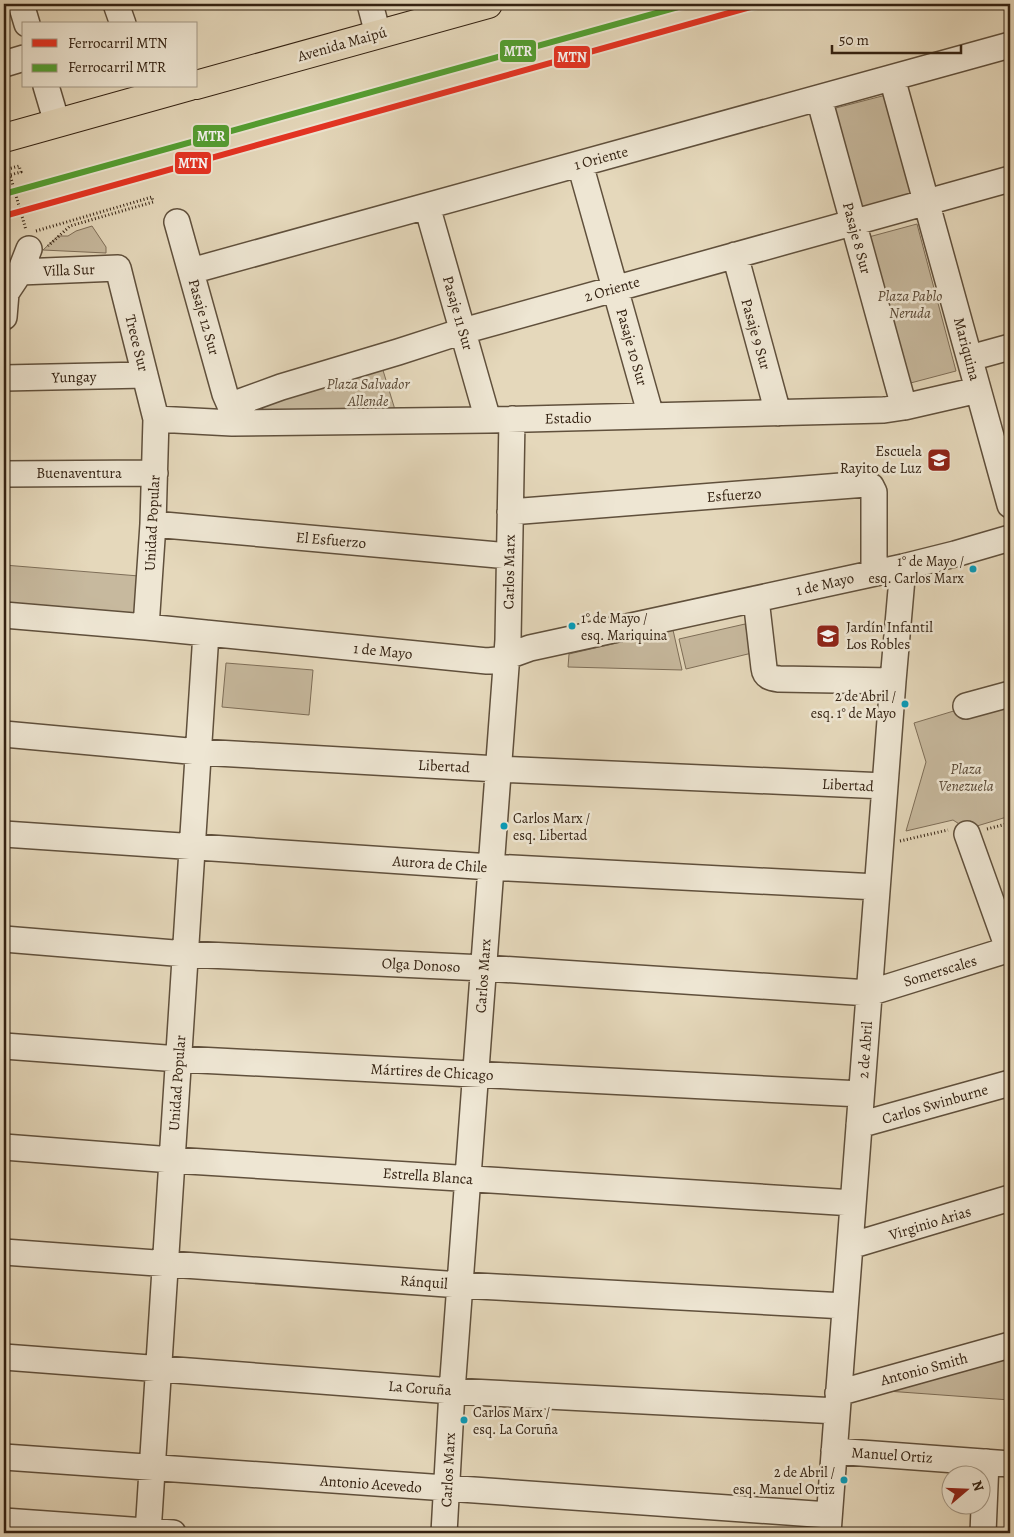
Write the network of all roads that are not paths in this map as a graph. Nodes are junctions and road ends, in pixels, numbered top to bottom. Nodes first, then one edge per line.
1 (21, 4) edge
2 (116, 4) edge
3 (370, 4) edge
4 (488, 4) edge
5 (26, 22) edge
6 (122, 22) edge
7 (378, 34) junction
8 (1010, 45) edge
9 (22, 59) edge
10 (4, 64) edge
11 (892, 78) junction
12 (198, 83) edge
13 (47, 88) edge
14 (183, 88) edge
15 (819, 98) junction
16 (57, 123) junction
17 (4, 138) edge
18 (580, 164) junction
19 (1010, 179) edge
20 (926, 202) junction
21 (427, 206) junction
22 (177, 222) dead end
23 (853, 222) junction
24 (30, 238) road end
25 (734, 255) junction
26 (118, 268) joint
27 (191, 271) junction
28 (20, 272) junction
29 (615, 289) junction
30 (5, 293) edge
31 (4, 318) edge
32 (463, 331) junction
33 (1010, 347) edge
34 (970, 358) junction
35 (145, 375) junction
36 (4, 378) edge
37 (978, 390) junction
38 (904, 407) junction
39 (778, 413) junction
40 (651, 416) junction
41 (232, 417) junction
42 (156, 419) junction
43 (500, 420) junction
44 (155, 473) junction
45 (4, 474) edge
46 (1010, 505) edge
47 (510, 512) junction
48 (153, 524) junction
49 (1010, 538) edge
50 (509, 556) junction
51 (903, 567) junction
52 (874, 573) junction
53 (756, 599) junction
54 (4, 615) edge
55 (146, 627) junction
56 (206, 633) junction
57 (506, 658) junction
58 (893, 681) junction
59 (1010, 694) edge
60 (966, 706) dead end
61 (4, 734) edge
62 (199, 752) junction
63 (498, 769) junction
64 (884, 786) junction
65 (4, 834) edge
66 (967, 834) dead end
67 (193, 847) junction
68 (491, 867) junction
69 (877, 887) junction
70 (4, 939) edge
71 (1009, 941) edge
72 (186, 954) junction
73 (484, 968) junction
74 (869, 992) junction
75 (4, 1046) edge
76 (179, 1059) junction
77 (476, 1074) junction
78 (1010, 1083) edge
79 (861, 1094) junction
80 (859, 1125) junction
81 (4, 1147) edge
82 (172, 1160) junction
83 (468, 1179) junction
84 (1010, 1198) edge
85 (853, 1203) junction
86 (850, 1246) junction
87 (4, 1252) edge
88 (166, 1263) junction
89 (460, 1285) junction
90 (845, 1306) junction
91 (1010, 1345) edge
92 (4, 1357) edge
93 (159, 1368) junction
94 (452, 1391) junction
95 (838, 1402) junction
96 (834, 1451) junction
97 (4, 1457) edge
98 (998, 1463) edge
99 (152, 1468) junction
100 (446, 1489) junction
101 (4, 1521) edge
102 (828, 1524) edge
103 (148, 1532) edge
104 (173, 1533) edge
105 (444, 1533) edge
106 (983, 1533) edge

1 - 5 street
2 - 6 street
3 - 7 street
4 - 7 main road, Avenida Maipú
7 - 12 main road, Avenida Maipú
8 - 11 street, 1 Oriente
9 - 10 street
11 - 15 street, 1 Oriente
11 - 20 street, Mariquina
13 - 16 street
14 - 16 main road
15 - 18 street, 1 Oriente
15 - 23 street, Pasaje 8 Sur
16 - 17 main road
18 - 21 street, 1 Oriente
18 - 29 street, Pasaje 10 Sur
19 - 20 street, 2 Oriente
20 - 23 street, 2 Oriente
20 - 34 street, Mariquina
21 - 27 street, 1 Oriente
21 - 32 street, Pasaje 11 Sur
22 - 27 street, Pasaje 12 Sur
23 - 25 street, 2 Oriente
23 - 38 street, Pasaje 8 Sur
24 - 28 street
25 - 29 street, 2 Oriente
25 - 39 street, Pasaje 9 Sur
26 - 28 street, Villa Sur
26 - 35 street, Trece Sur
27 - 41 street, Pasaje 12 Sur
28 - 30 street
29 - 32 street, 2 Oriente
29 - 40 street, Pasaje 10 Sur
30 - 31 street
32 - 41 street, 2 Oriente
32 - 43 street, Pasaje 11 Sur
33 - 34 street
34 - 37 street, Mariquina
35 - 36 street, Yungay
35 - 42 street, Trece Sur
37 - 38 street, Estadio
37 - 46 street, Mariquina
38 - 39 street, Estadio
39 - 40 street, Estadio
40 - 43 street, Estadio
41 - 42 street, Estadio
41 - 43 street, Estadio
42 - 44 street, Unidad Popular
43 - 47 street, Carlos Marx
44 - 45 street, Buenaventura
44 - 48 street, Unidad Popular
47 - 50 street, Carlos Marx
47 - 52 street, Esfuerzo
48 - 50 street, El Esfuerzo
48 - 55 street, Unidad Popular
49 - 51 street, 1 de Mayo
50 - 57 street, Carlos Marx
51 - 52 street, 1 de Mayo
51 - 58 street, 2 de Abril
52 - 53 street, 1 de Mayo
53 - 57 street, 1 de Mayo
53 - 58 street
54 - 55 street, 1 de Mayo
55 - 56 street, 1 de Mayo
56 - 57 street, 1 de Mayo
56 - 62 street, Unidad Popular
57 - 63 street, Carlos Marx
58 - 64 street, 2 de Abril
59 - 60 street
61 - 62 street, Libertad
62 - 63 street, Libertad
62 - 67 street, Unidad Popular
63 - 64 street, Libertad
63 - 68 street, Carlos Marx
64 - 69 street, 2 de Abril
65 - 67 street, Aurora de Chile
66 - 71 street
67 - 68 street, Aurora de Chile
67 - 72 street, Unidad Popular
68 - 69 street, Aurora de Chile
68 - 73 street, Carlos Marx
69 - 74 street, 2 de Abril
70 - 72 street, Olga Donoso
71 - 74 street, Somerscales
72 - 73 street, Olga Donoso
72 - 76 street, Unidad Popular
73 - 74 street, Olga Donoso
73 - 77 street, Carlos Marx
74 - 79 street, 2 de Abril
75 - 76 street, Mártires de Chicago
76 - 77 street, Mártires de Chicago
76 - 82 street, Unidad Popular
77 - 79 street, Mártires de Chicago
77 - 83 street, Carlos Marx
78 - 80 street, Carlos Swinburne
79 - 80 street, 2 de Abril
80 - 85 street, 2 de Abril
81 - 82 street, Estrella Blanca
82 - 83 street, Estrella Blanca
82 - 88 street, Unidad Popular
83 - 85 street, Estrella Blanca
83 - 89 street, Carlos Marx
84 - 86 street, Virginio Arias
85 - 86 street, 2 de Abril
86 - 90 street, 2 de Abril
87 - 88 street, Ránquil
88 - 89 street, Ránquil
88 - 93 street, Unidad Popular
89 - 90 street, Ránquil
89 - 94 street, Carlos Marx
90 - 95 street, 2 de Abril
91 - 95 street, Antonio Smith
92 - 93 street, La Coruña
93 - 94 street, La Coruña
93 - 99 street, Unidad Popular
94 - 95 street, La Coruña
94 - 100 street, Carlos Marx
95 - 96 street, 2 de Abril
96 - 98 street, Manuel Ortiz
96 - 102 street, 2 de Abril
97 - 99 street, Antonio Acevedo
98 - 106 street
99 - 100 street, Antonio Acevedo
99 - 103 street, Unidad Popular
100 - 102 street, Antonio Acevedo
100 - 105 street, Carlos Marx
101 - 103 street
103 - 104 street

